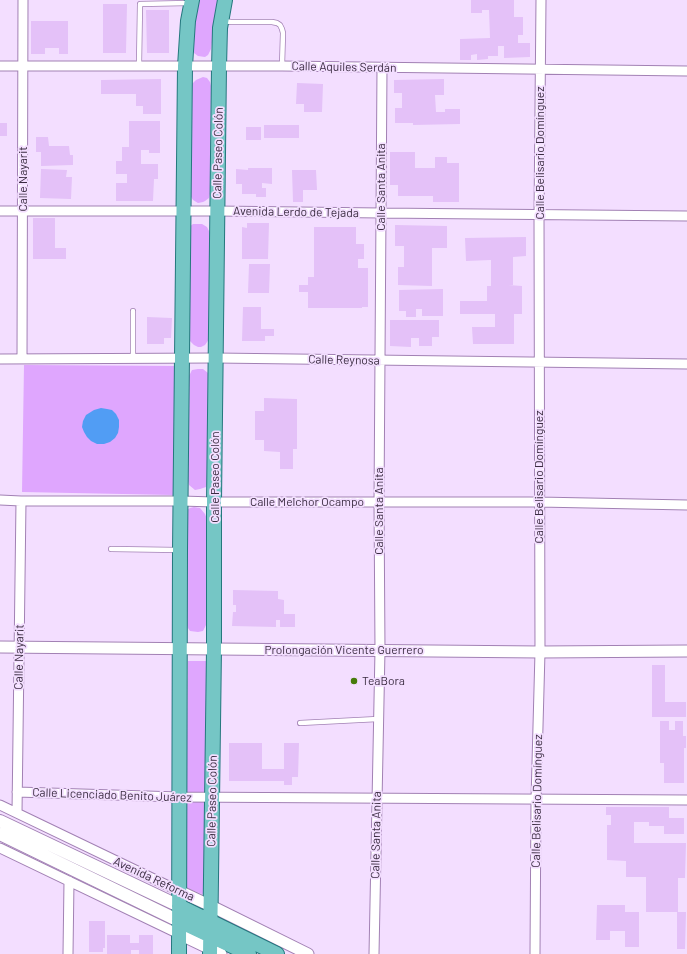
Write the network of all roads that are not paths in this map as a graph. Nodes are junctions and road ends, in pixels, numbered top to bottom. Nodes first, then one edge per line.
1 (24, 0) edge
2 (225, 0) edge
3 (541, 0) edge
4 (192, 2) edge
5 (221, 20) junction
6 (0, 66) edge
7 (23, 66) junction
8 (139, 66) junction
9 (185, 66) junction
10 (282, 66) junction
11 (219, 67) junction
12 (382, 68) junction
13 (540, 70) junction
14 (687, 71) edge
15 (183, 210) junction
16 (0, 211) edge
17 (23, 211) junction
18 (217, 211) junction
19 (381, 214) junction
20 (539, 215) junction
21 (687, 216) edge
22 (133, 311) dead end
23 (133, 358) junction
24 (182, 358) junction
25 (216, 358) junction
26 (0, 359) edge
27 (22, 359) junction
28 (380, 360) junction
29 (539, 363) junction
30 (687, 364) edge
31 (0, 500) edge
32 (21, 501) junction
33 (181, 501) junction
34 (214, 502) junction
35 (379, 502) junction
36 (539, 502) junction
37 (687, 505) edge
38 (111, 549) dead end
39 (180, 550) junction
40 (0, 647) edge
41 (19, 647) junction
42 (180, 649) junction
43 (214, 649) junction
44 (380, 650) junction
45 (687, 651) edge
46 (540, 652) junction
47 (378, 719) junction
48 (300, 723) dead end
49 (17, 792) junction
50 (180, 797) junction
51 (212, 797) junction
52 (376, 799) junction
53 (536, 800) junction
54 (687, 800) edge
55 (0, 805) edge
56 (17, 814) junction
57 (0, 821) edge
58 (0, 834) edge
59 (0, 848) edge
60 (69, 881) junction
61 (179, 891) junction
62 (179, 906) junction
63 (211, 906) junction
64 (210, 921) junction
65 (179, 928) junction
66 (213, 948) edge
67 (68, 954) edge
68 (178, 954) edge
69 (249, 954) edge
70 (277, 954) edge
71 (308, 954) edge
72 (374, 954) edge
73 (535, 954) edge

1 - 7 street, Calle Nayarit
2 - 5 main road, Calle Paseo Colón
3 - 13 street, Calle Belisario Domínguez
4 - 8 lane
4 - 9 main road
5 - 10 lane
5 - 11 main road, Calle Paseo Colón
6 - 7 street, Calle Aquiles Serdán
7 - 8 street, Calle Aquiles Serdán
7 - 17 street, Calle Nayarit
8 - 9 street, Calle Aquiles Serdán
9 - 11 street, Calle Aquiles Serdán
9 - 15 main road
10 - 11 street, Calle Aquiles Serdán
10 - 12 street, Calle Aquiles Serdán
11 - 18 main road, Calle Paseo Colón
12 - 13 street, Calle Aquiles Serdán
12 - 19 street, Calle Santa Anita
13 - 14 street, Calle Aquiles Serdán
13 - 20 street, Calle Belisario Domínguez
15 - 17 street, Avenida Lerdo de Tejada
15 - 18 street, Avenida Lerdo de Tejada
15 - 24 main road
16 - 17 street, Avenida Lerdo de Tejada
17 - 27 street, Calle Nayarit
18 - 19 street, Avenida Lerdo de Tejada
18 - 25 main road, Calle Paseo Colón
19 - 20 street, Avenida Lerdo de Tejada
19 - 28 street, Calle Santa Anita
20 - 21 street, Avenida Lerdo de Tejada
20 - 29 street, Calle Belisario Domínguez
22 - 23 lane
23 - 24 street, Calle Reynosa
23 - 27 street, Calle Reynosa
24 - 25 street, Calle Reynosa
24 - 33 main road
25 - 28 street, Calle Reynosa
25 - 34 main road, Calle Paseo Colón
26 - 27 street, Calle Reynosa
28 - 29 street, Calle Reynosa
28 - 35 street, Calle Santa Anita
29 - 30 street, Calle Reynosa
29 - 36 street, Calle Belisario Domínguez
31 - 32 street, Calle Melchor Ocampo
32 - 33 street, Calle Melchor Ocampo
32 - 41 street, Calle Nayarit
33 - 34 street, Calle Melchor Ocampo
33 - 39 main road
34 - 35 street, Calle Melchor Ocampo
34 - 43 main road, Calle Paseo Colón
35 - 36 street, Calle Melchor Ocampo
35 - 44 street, Calle Santa Anita
36 - 37 street, Calle Melchor Ocampo
36 - 46 street, Calle Belisario Domínguez
38 - 39 lane
39 - 42 main road
40 - 41 street, Prolongación Vicente Guerrero
41 - 42 street, Prolongación Vicente Guerrero
41 - 49 street, Calle Nayarit
42 - 43 street, Prolongación Vicente Guerrero
42 - 50 main road
43 - 44 street, Prolongación Vicente Guerrero
43 - 51 main road, Calle Paseo Colón
44 - 46 street, Prolongación Vicente Guerrero
44 - 47 street, Calle Santa Anita
45 - 46 street, Prolongación Vicente Guerrero
46 - 53 street, Calle Belisario Domínguez
47 - 48 lane
47 - 52 street, Calle Santa Anita
49 - 50 street, Calle Licenciado Benito Juárez
49 - 56 street, Calle Nayarit
50 - 51 street, Calle Licenciado Benito Juárez
50 - 61 main road
51 - 52 street, Calle Licenciado Benito Juárez
51 - 63 main road, Calle Paseo Colón
52 - 53 street, Calle Licenciado Benito Juárez
52 - 72 street, Calle Santa Anita
53 - 54 street, Calle Licenciado Benito Juárez
53 - 73 street, Calle Belisario Domínguez
55 - 56 street, Avenida Reforma
56 - 61 street, Avenida Reforma
57 - 62 main road, Avenida Reforma
58 - 65 main road
59 - 60 street
60 - 65 street
60 - 67 street
61 - 62 main road
61 - 63 street, Avenida Reforma
62 - 64 main road, Avenida Reforma
62 - 65 main road
63 - 64 main road, Calle Paseo Colón
63 - 71 street, Avenida Reforma
64 - 66 main road, Calle Paseo Colón
64 - 70 main road, Avenida Reforma
65 - 66 main road
65 - 68 main road
66 - 69 main road

